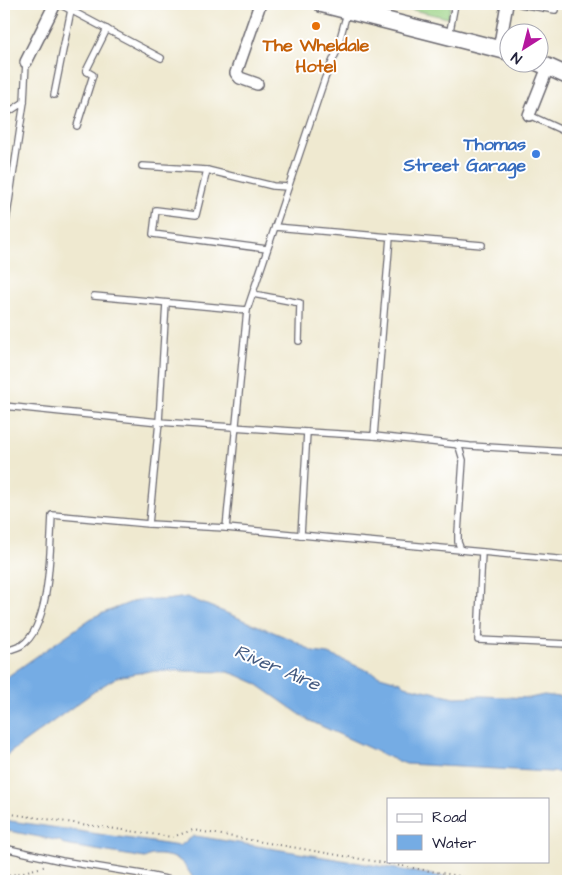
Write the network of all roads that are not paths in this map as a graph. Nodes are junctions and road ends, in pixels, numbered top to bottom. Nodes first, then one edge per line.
1 (54, 4) edge
2 (59, 4) edge
3 (260, 4) edge
4 (322, 4) edge
5 (455, 4) edge
6 (507, 4) edge
7 (520, 4) edge
8 (556, 4) edge
9 (71, 10) junction
10 (347, 11) junction
11 (506, 22) edge
12 (107, 29) junction
13 (449, 37) junction
14 (500, 50) edge
15 (161, 58) dead end
16 (26, 62) joint
17 (550, 68) edge
18 (540, 72) edge
19 (568, 76) edge
20 (257, 84) dead end
21 (54, 95) dead end
22 (24, 102) junction
23 (4, 115) edge
24 (529, 115) joint
25 (77, 126) dead end
26 (568, 133) edge
27 (142, 166) dead end
28 (206, 170) junction
29 (288, 187) junction
30 (275, 227) junction
31 (4, 235) edge
32 (390, 238) junction
33 (482, 245) dead end
34 (268, 249) junction
35 (253, 294) junction
36 (94, 296) dead end
37 (166, 303) junction
38 (248, 310) junction
39 (299, 341) dead end
40 (4, 406) edge
41 (159, 422) junction
42 (236, 427) junction
43 (308, 432) junction
44 (374, 436) junction
45 (456, 444) junction
46 (568, 452) edge
47 (149, 524) junction
48 (226, 528) junction
49 (301, 535) junction
50 (461, 550) junction
51 (482, 552) junction
52 (568, 560) edge
53 (568, 644) edge
54 (4, 652) edge
55 (4, 848) edge
56 (175, 881) edge

1 - 16 street
2 - 9 lane
3 - 20 street
4 - 10 street
5 - 13 lane
6 - 11 street
7 - 8 lane
9 - 12 lane
9 - 21 lane
10 - 13 street
10 - 29 lane
12 - 15 lane
12 - 25 lane
13 - 14 street
16 - 22 lane
17 - 19 street
18 - 24 street
22 - 23 lane
22 - 31 lane
24 - 26 lane
27 - 28 lane
28 - 29 lane
28 - 34 lane
29 - 30 lane
30 - 32 lane
30 - 34 lane
32 - 33 lane
32 - 44 lane
34 - 35 lane
35 - 38 lane
35 - 39 lane
36 - 37 lane
37 - 38 lane
37 - 41 lane
38 - 42 lane
40 - 41 lane
41 - 42 lane
41 - 47 lane
42 - 43 lane
42 - 48 lane
43 - 44 lane
43 - 49 lane
44 - 45 lane
45 - 46 lane
45 - 50 lane
47 - 48 lane
47 - 54 lane
48 - 49 lane
49 - 50 lane
50 - 51 lane
51 - 52 lane
51 - 53 lane
55 - 56 lane

